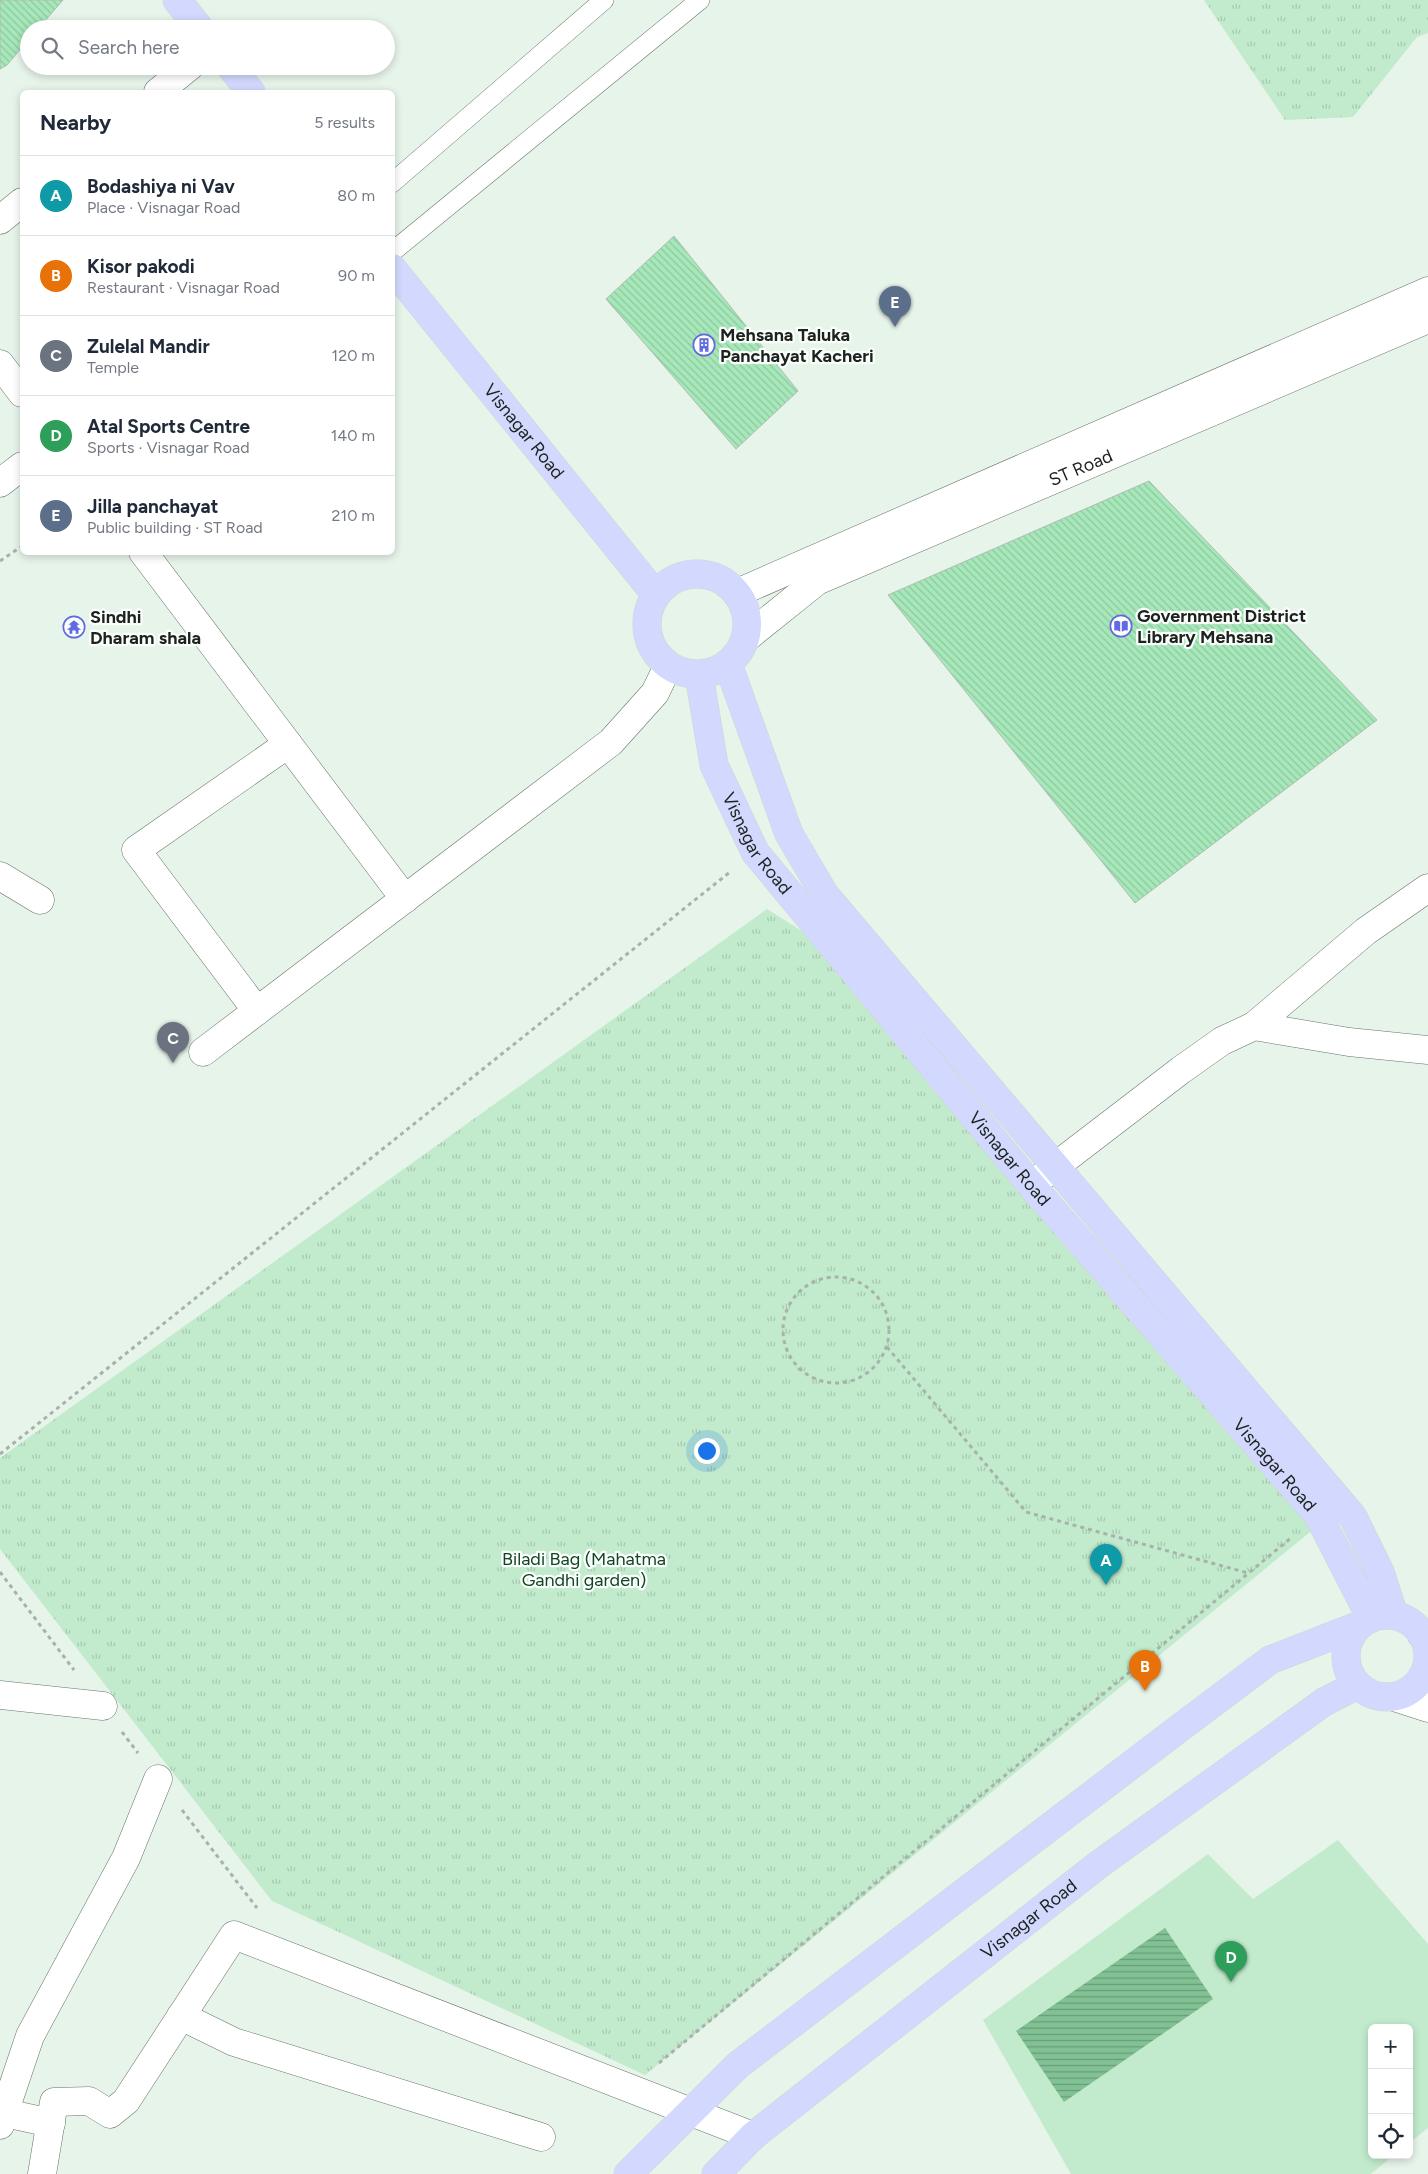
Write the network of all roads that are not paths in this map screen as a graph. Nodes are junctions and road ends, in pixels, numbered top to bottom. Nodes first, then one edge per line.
1 (177, 0) edge
2 (604, 0) edge
3 (700, 0) edge
4 (193, 20) edge
5 (179, 75) edge
6 (237, 75) edge
7 (160, 90) edge
8 (249, 90) edge
9 (395, 180) edge
10 (20, 204) edge
11 (0, 220) edge
12 (395, 250) edge
13 (395, 272) edge
14 (1428, 291) edge
15 (1428, 319) edge
16 (0, 364) edge
17 (20, 390) edge
18 (20, 468) edge
19 (0, 483) edge
20 (145, 555) edge
21 (737, 593) junction
22 (656, 595) junction
23 (746, 638) junction
24 (728, 664) junction
25 (668, 666) junction
26 (698, 675) junction
27 (288, 744) junction
28 (0, 876) edge
29 (1428, 888) edge
30 (405, 898) junction
31 (40, 900) dead end
32 (257, 1011) junction
33 (1254, 1026) junction
34 (1428, 1050) edge
35 (203, 1052) dead end
36 (1056, 1166) junction
37 (1031, 1185) junction
38 (1375, 1619) junction
39 (1425, 1638) edge
40 (1357, 1685) junction
41 (0, 1695) edge
42 (1394, 1697) junction
43 (103, 1706) dead end
44 (1428, 1708) edge
45 (158, 1779) road end
46 (181, 2016) junction
47 (690, 2112) junction
48 (1, 2117) edge
49 (51, 2123) junction
50 (753, 2136) junction
51 (541, 2137) dead end
52 (42, 2174) edge
53 (628, 2174) edge
54 (716, 2174) edge

1 - 4 main road
2 - 9 lane
3 - 12 lane
5 - 7 street
6 - 8 main road
10 - 11 street
13 - 22 main road, Visnagar Road
14 - 21 street, ST Road
15 - 23 street, ST Road
16 - 17 street
18 - 19 street
20 - 27 street
21 - 22 main road
21 - 23 main road
22 - 25 main road
23 - 24 main road
24 - 26 main road
24 - 36 main road
25 - 26 main road
25 - 30 street
26 - 37 main road, Visnagar Road
27 - 30 street
27 - 32 street
28 - 31 street
29 - 33 street
30 - 32 street
32 - 35 street
33 - 34 street
33 - 36 street
36 - 37 street
36 - 38 main road
37 - 38 main road, Visnagar Road
38 - 39 main road
38 - 40 main road
38 - 47 main road
39 - 42 main road
40 - 42 main road
40 - 50 main road, Visnagar Road
41 - 43 street
42 - 44 street
45 - 48 street
46 - 47 street
46 - 49 street
46 - 51 street
47 - 50 street
47 - 53 main road
48 - 49 street
49 - 52 street
50 - 54 main road, Visnagar Road

